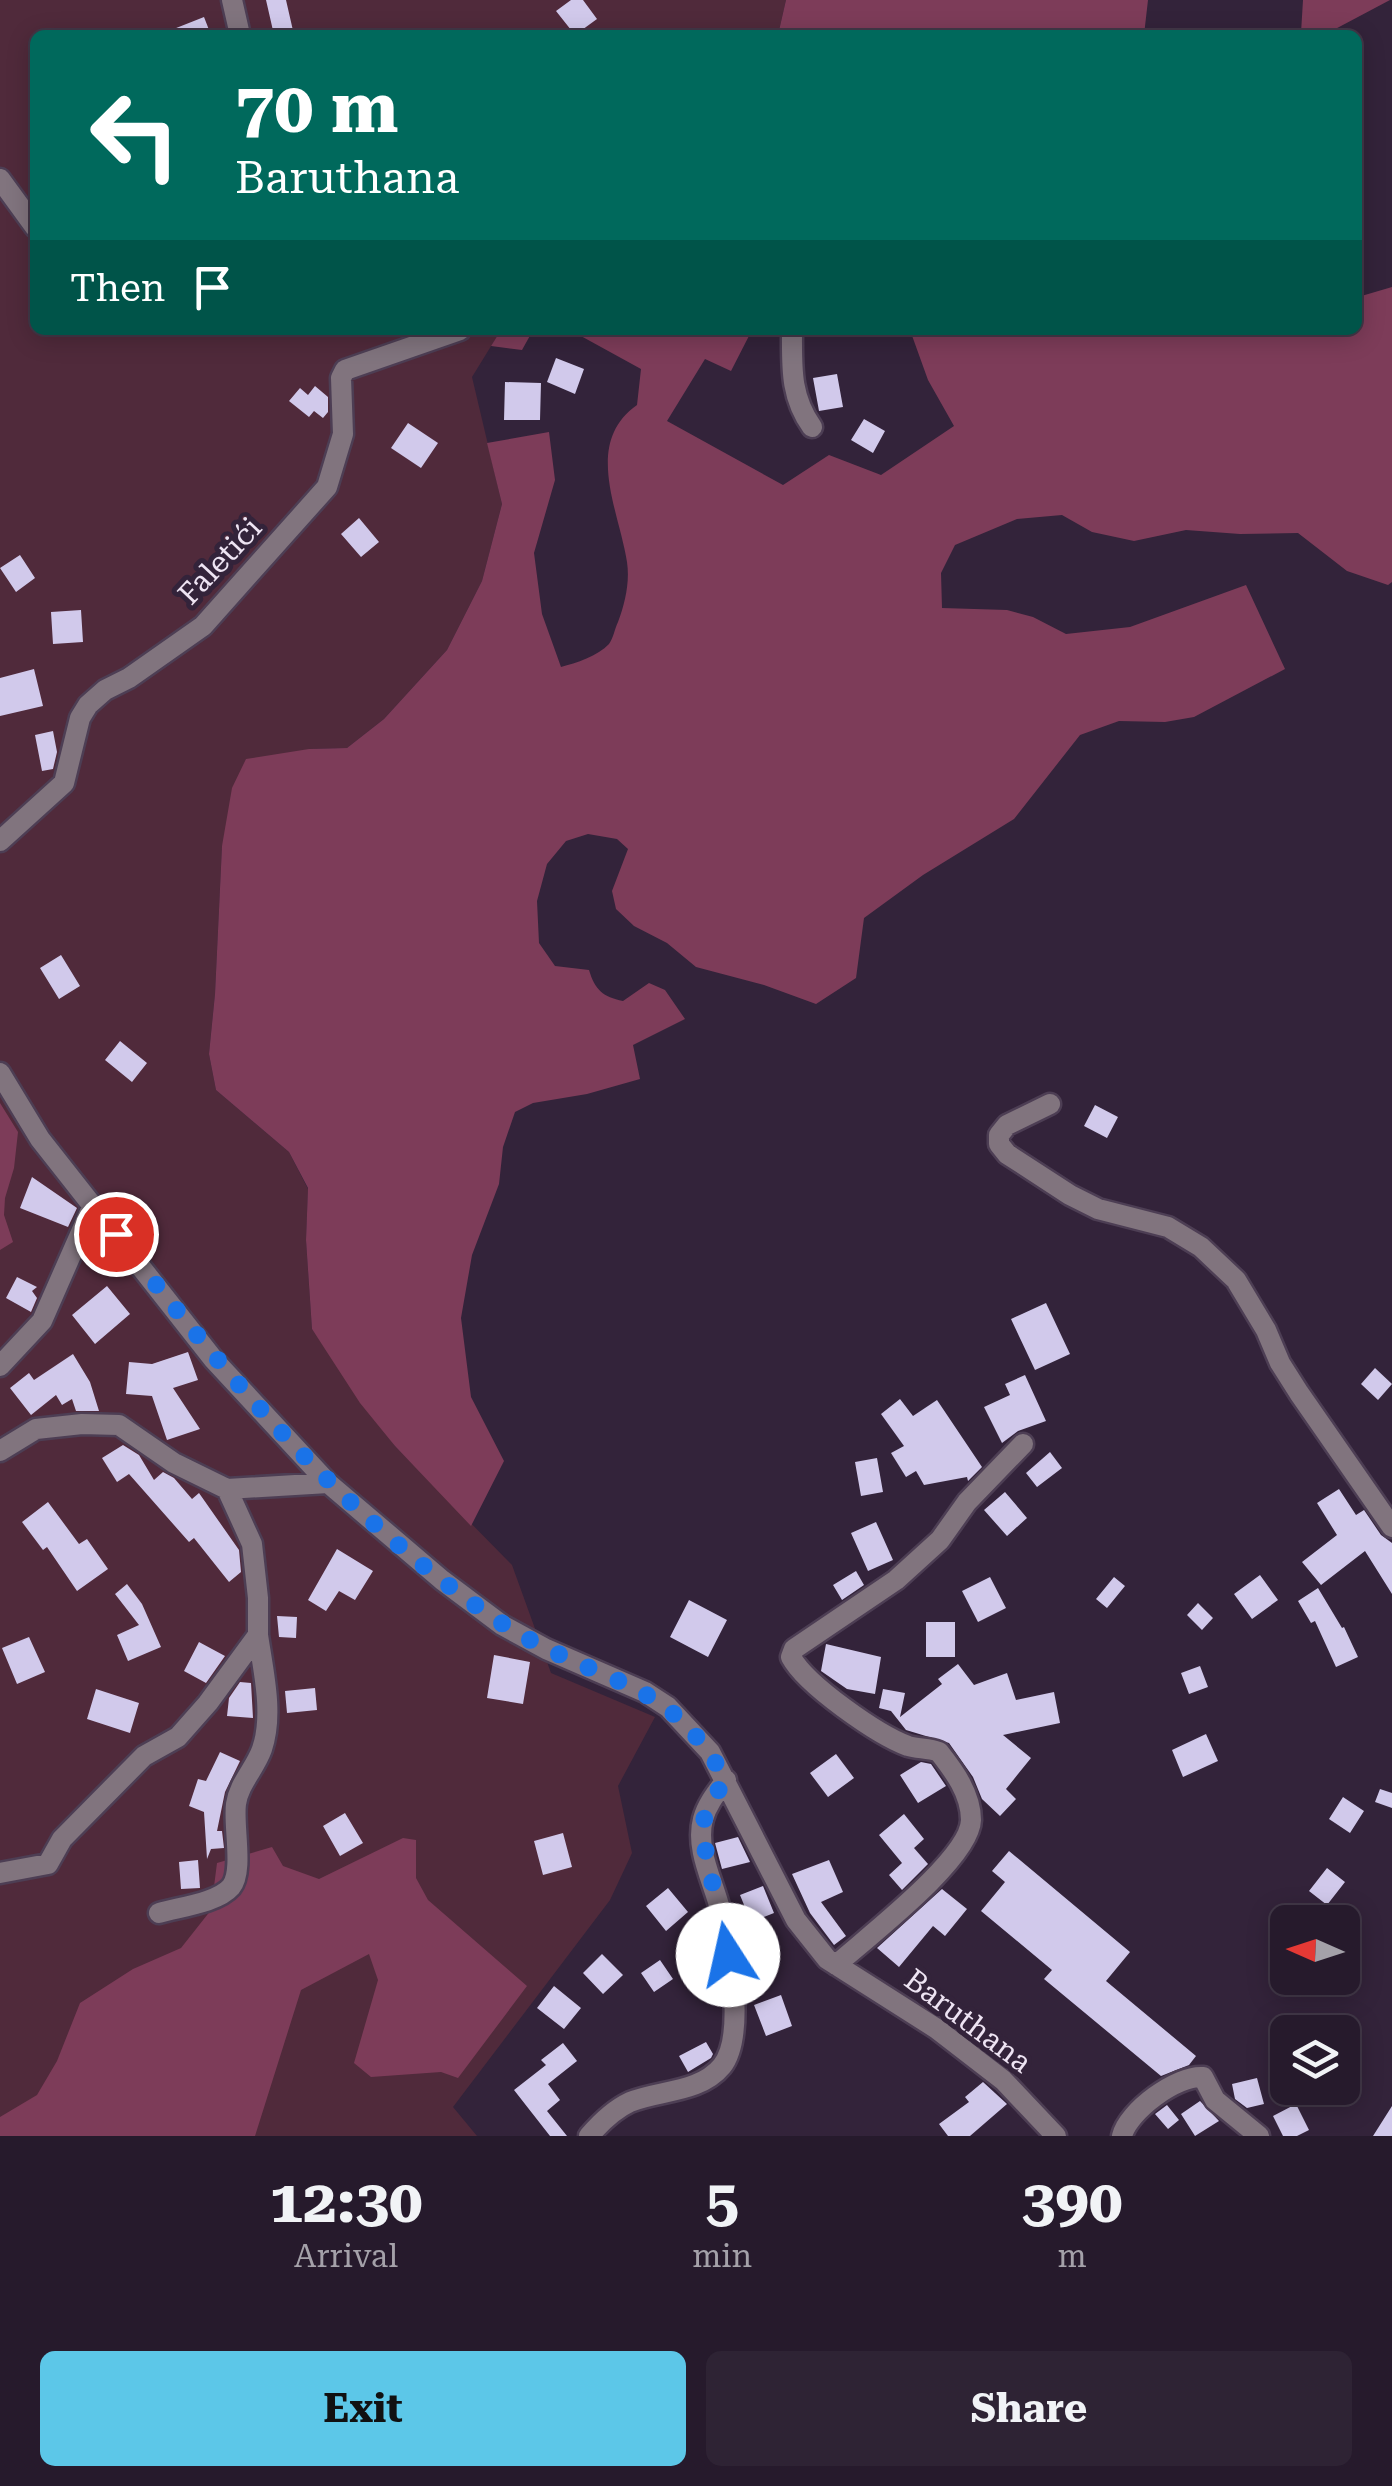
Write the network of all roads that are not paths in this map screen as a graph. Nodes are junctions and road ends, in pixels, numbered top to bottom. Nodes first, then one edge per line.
1 (232, 0) edge
2 (239, 30) edge
3 (0, 179) edge
4 (30, 220) edge
5 (446, 335) edge
6 (792, 335) edge
7 (812, 427) dead end
8 (0, 842) edge
9 (0, 1073) edge
10 (1050, 1104) dead end
11 (93, 1205) junction
12 (0, 1366) edge
13 (1022, 1444) dead end
14 (0, 1451) edge
15 (328, 1483) junction
16 (227, 1488) junction
17 (1392, 1527) edge
18 (258, 1635) junction
19 (726, 1780) junction
20 (0, 1873) edge
21 (160, 1913) dead end
22 (836, 1965) junction
23 (590, 2136) edge
24 (1056, 2136) edge
25 (1122, 2136) edge
26 (1259, 2136) edge

1 - 2 street
3 - 4 street
5 - 8 street, Faletići
6 - 7 street
9 - 11 street, Baruthana
10 - 17 street
11 - 12 street
11 - 15 street, Baruthana
13 - 22 street
14 - 16 street
15 - 16 street
15 - 19 street, Baruthana
16 - 18 street
18 - 20 street
18 - 21 street
19 - 22 street, Baruthana
19 - 23 street
22 - 24 street, Baruthana
25 - 26 street

